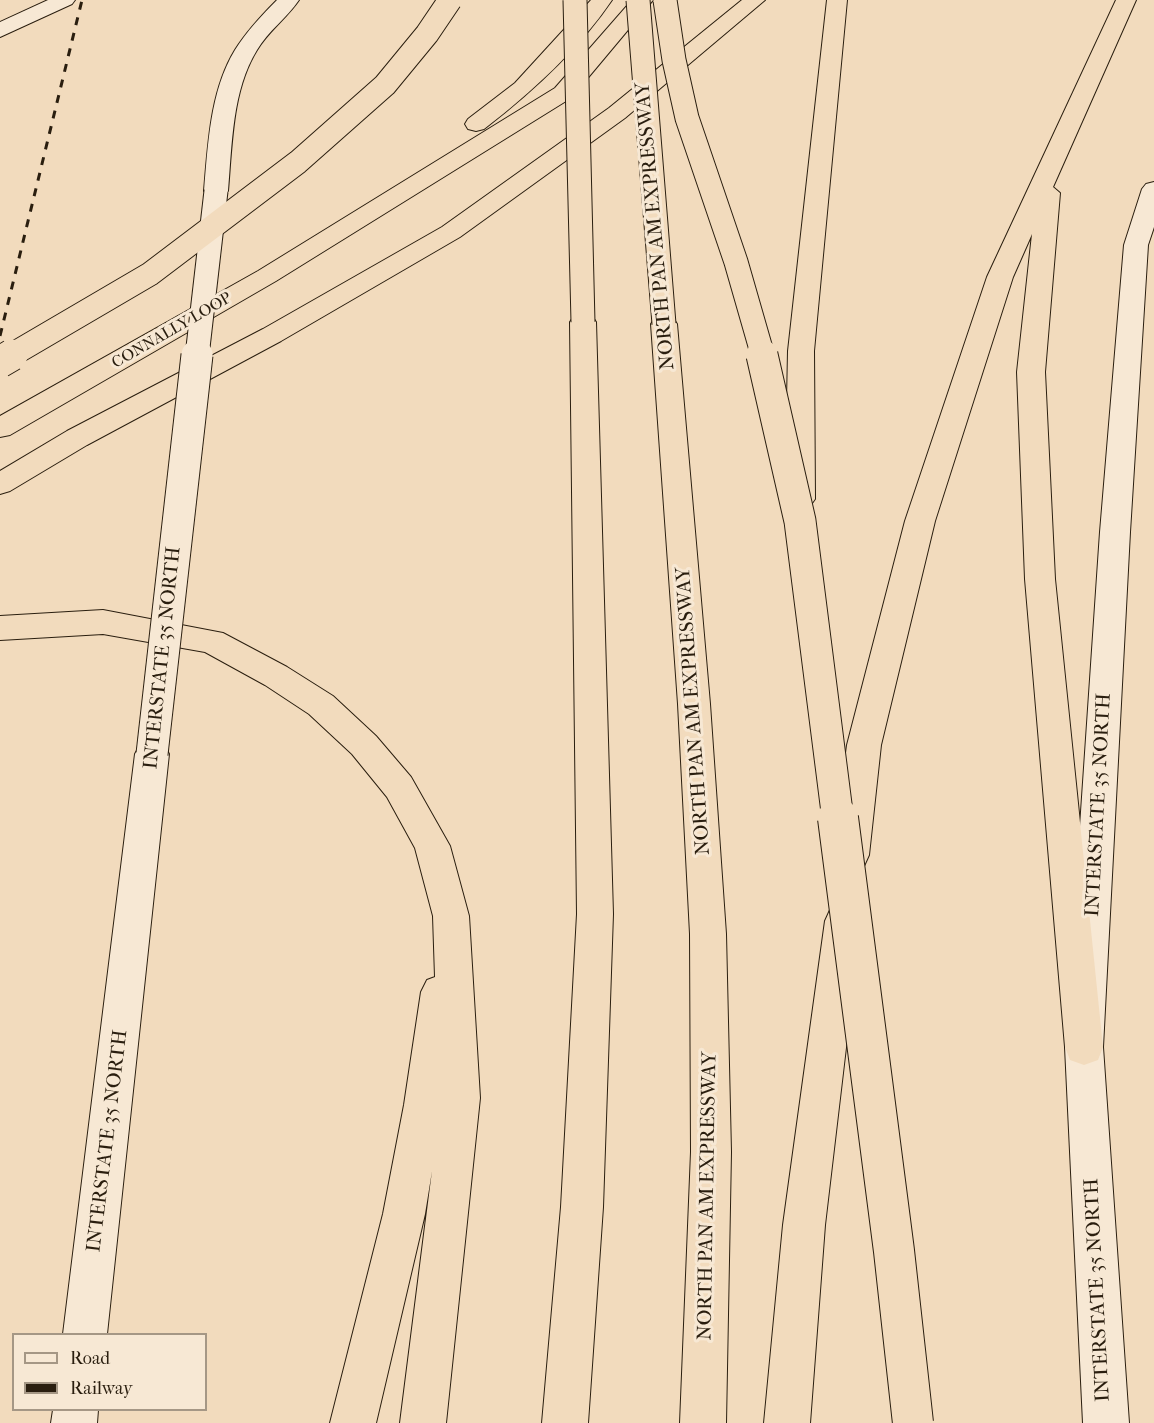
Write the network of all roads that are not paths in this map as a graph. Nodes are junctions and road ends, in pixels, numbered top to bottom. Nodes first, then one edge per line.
1 (65, 0) edge
2 (289, 0) edge
3 (450, 0) edge
4 (575, 0) edge
5 (602, 0) edge
6 (638, 0) edge
7 (644, 0) edge
8 (665, 0) edge
9 (743, 0) edge
10 (756, 0) edge
11 (837, 0) edge
12 (1126, 0) edge
13 (0, 31) edge
14 (708, 39) junction
15 (1050, 167) junction
16 (1154, 189) edge
17 (342, 228) junction
18 (0, 362) edge
19 (119, 362) junction
20 (0, 424) edge
21 (0, 428) edge
22 (0, 484) edge
23 (800, 521) junction
24 (0, 628) edge
25 (451, 916) junction
26 (1084, 1047) junction
27 (85, 1333) edge
28 (352, 1423) edge
29 (423, 1423) edge
30 (565, 1423) edge
31 (703, 1423) edge
32 (787, 1423) edge
33 (913, 1423) edge
34 (1106, 1423) edge

1 - 13 main road
2 - 27 main road, INTERSTATE 35 NORTH, bridge
3 - 18 highway, bridge
4 - 30 highway, bridge
5 - 17 highway
6 - 31 highway, NORTH PAN AM EXPRESSWAY, bridge
7 - 17 highway
8 - 23 highway, bridge
9 - 14 highway
10 - 14 highway
11 - 23 highway, bridge
12 - 15 highway
14 - 22 highway
15 - 26 highway
15 - 32 highway
16 - 26 main road, INTERSTATE 35 NORTH
17 - 19 highway, CONNALLY LOOP
19 - 20 highway
19 - 21 highway, CONNALLY LOOP
23 - 33 highway, bridge
24 - 25 highway
25 - 28 highway
25 - 29 highway
26 - 34 main road, INTERSTATE 35 NORTH

